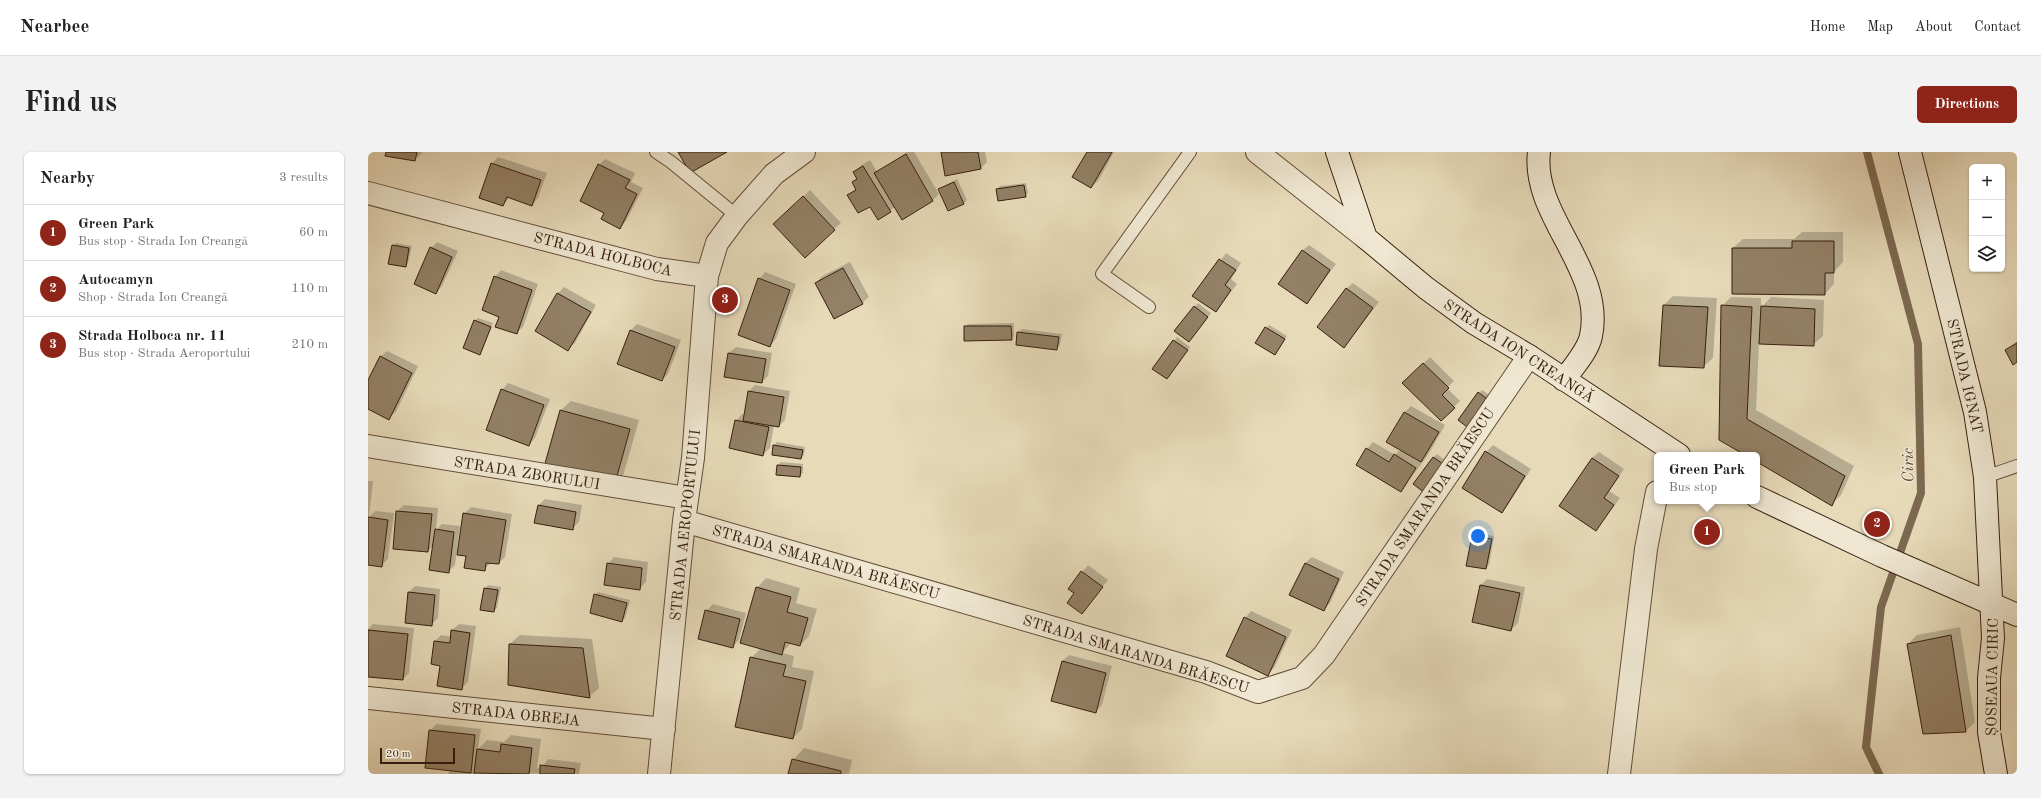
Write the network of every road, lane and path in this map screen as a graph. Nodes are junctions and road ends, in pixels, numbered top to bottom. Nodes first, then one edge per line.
1 (656, 152) edge
2 (804, 152) edge
3 (1190, 152) edge
4 (1337, 152) edge
5 (1539, 152) edge
6 (1910, 152) edge
7 (1260, 153) edge
8 (368, 194) edge
9 (737, 216) junction
10 (1366, 238) junction
11 (707, 276) junction
12 (1149, 307) dead end
13 (1528, 356) junction
14 (1564, 380) junction
15 (368, 446) edge
16 (1671, 452) edge
17 (2017, 466) edge
18 (1985, 477) junction
19 (687, 498) junction
20 (1760, 498) edge
21 (1655, 504) edge
22 (684, 521) junction
23 (1992, 604) junction
24 (2017, 615) edge
25 (368, 698) edge
26 (664, 729) junction
27 (659, 774) edge
28 (1619, 774) edge
29 (1996, 774) edge

1 - 9 lane
2 - 9 street
3 - 12 lane
4 - 10 street
5 - 14 street
6 - 18 street, STRADA IGNAT
7 - 10 street
8 - 11 street, STRADA HOLBOCA
9 - 11 street
10 - 13 street, STRADA ION CREANGĂ
11 - 19 street, STRADA AEROPORTULUI
13 - 14 street, STRADA ION CREANGĂ
13 - 22 street, STRADA SMARANDA BRĂESCU
14 - 16 street, STRADA ION CREANGĂ
15 - 19 street, STRADA ZBORULUI
17 - 18 lane
18 - 23 street, STRADA IGNAT
19 - 22 street, STRADA AEROPORTULUI
20 - 23 street
21 - 28 street
22 - 26 street, STRADA AEROPORTULUI
23 - 24 street
23 - 29 street, ȘOSEAUA CIRIC
25 - 26 street, STRADA OBREJA
26 - 27 street, STRADA AEROPORTULUI

